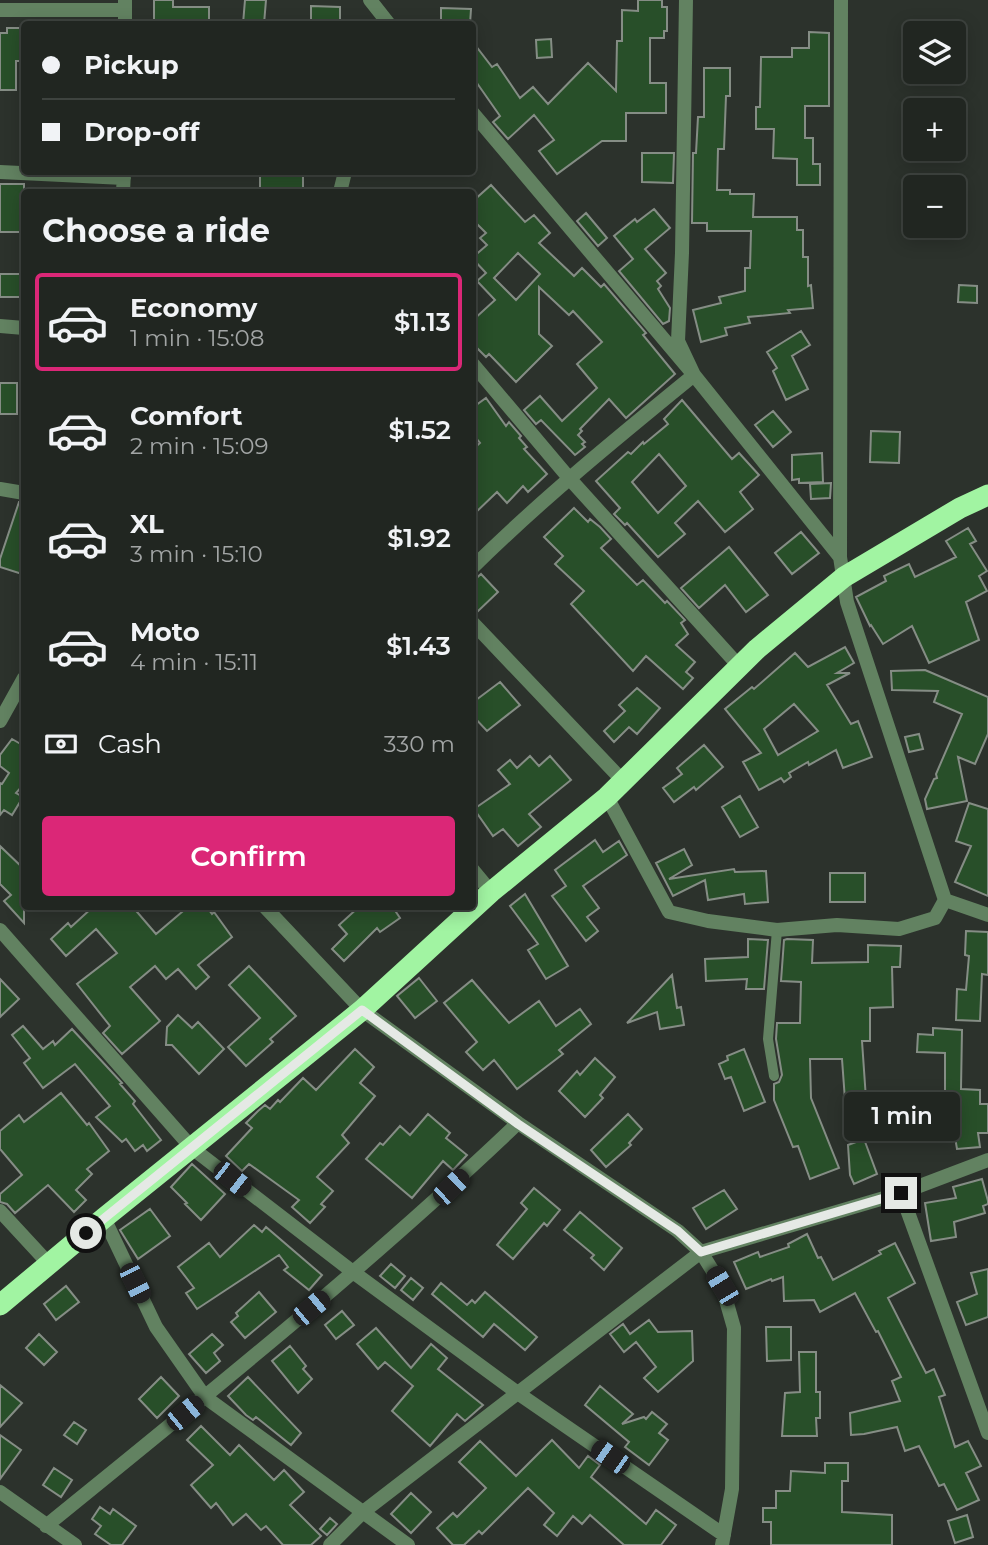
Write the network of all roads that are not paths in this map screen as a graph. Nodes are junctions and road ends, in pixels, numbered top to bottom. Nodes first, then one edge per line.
1 (370, 0) edge
2 (388, 0) edge
3 (687, 0) edge
4 (841, 0) edge
5 (0, 10) edge
6 (125, 11) edge
7 (384, 21) edge
8 (385, 21) edge
9 (476, 117) edge
10 (0, 172) edge
11 (21, 174) edge
12 (41, 175) edge
13 (124, 181) edge
14 (0, 326) edge
15 (21, 328) edge
16 (476, 368) edge
17 (694, 375) junction
18 (569, 478) junction
19 (0, 489) edge
20 (21, 492) edge
21 (988, 495) edge
22 (476, 564) edge
23 (842, 567) junction
24 (476, 626) edge
25 (739, 666) junction
26 (21, 683) edge
27 (0, 721) edge
28 (622, 781) junction
29 (607, 797) junction
30 (476, 874) edge
31 (491, 892) junction
32 (945, 900) junction
33 (476, 906) edge
34 (268, 910) edge
35 (471, 910) edge
36 (988, 915) edge
37 (0, 930) edge
38 (776, 930) junction
39 (362, 1010) junction
40 (774, 1076) dead end
41 (518, 1124) junction
42 (192, 1148) junction
43 (988, 1160) edge
44 (901, 1193) junction
45 (0, 1211) edge
46 (104, 1218) junction
47 (701, 1252) junction
48 (49, 1264) junction
49 (353, 1272) junction
50 (0, 1305) edge
51 (519, 1394) junction
52 (205, 1397) junction
53 (988, 1433) edge
54 (0, 1492) edge
55 (363, 1512) junction
56 (46, 1526) junction
57 (723, 1540) edge
58 (75, 1545) edge
59 (330, 1545) edge
60 (408, 1545) edge

1 - 7 street
2 - 8 street
3 - 17 street
4 - 23 street
5 - 6 street
9 - 17 street
10 - 11 street
12 - 13 street
14 - 15 street
16 - 18 street
17 - 18 street
17 - 23 street
18 - 22 street
18 - 25 street
19 - 20 street
21 - 23 highway
23 - 25 highway
23 - 32 street
24 - 28 street
25 - 28 highway
26 - 27 street
28 - 29 highway
29 - 31 highway
29 - 38 street
30 - 31 street
31 - 33 highway
32 - 36 street
32 - 38 street
34 - 39 street
35 - 39 highway
37 - 42 street
38 - 40 lane
39 - 41 street
39 - 42 highway
41 - 47 street
41 - 49 street
42 - 46 highway
42 - 49 street
43 - 44 street
44 - 47 street
44 - 53 street
45 - 48 street
46 - 48 highway
46 - 52 street
47 - 51 street
47 - 57 street
48 - 50 highway
49 - 51 street
49 - 52 street
51 - 55 street
51 - 57 street
52 - 55 street
52 - 56 street
54 - 56 street
55 - 59 street
55 - 60 street
56 - 58 street

